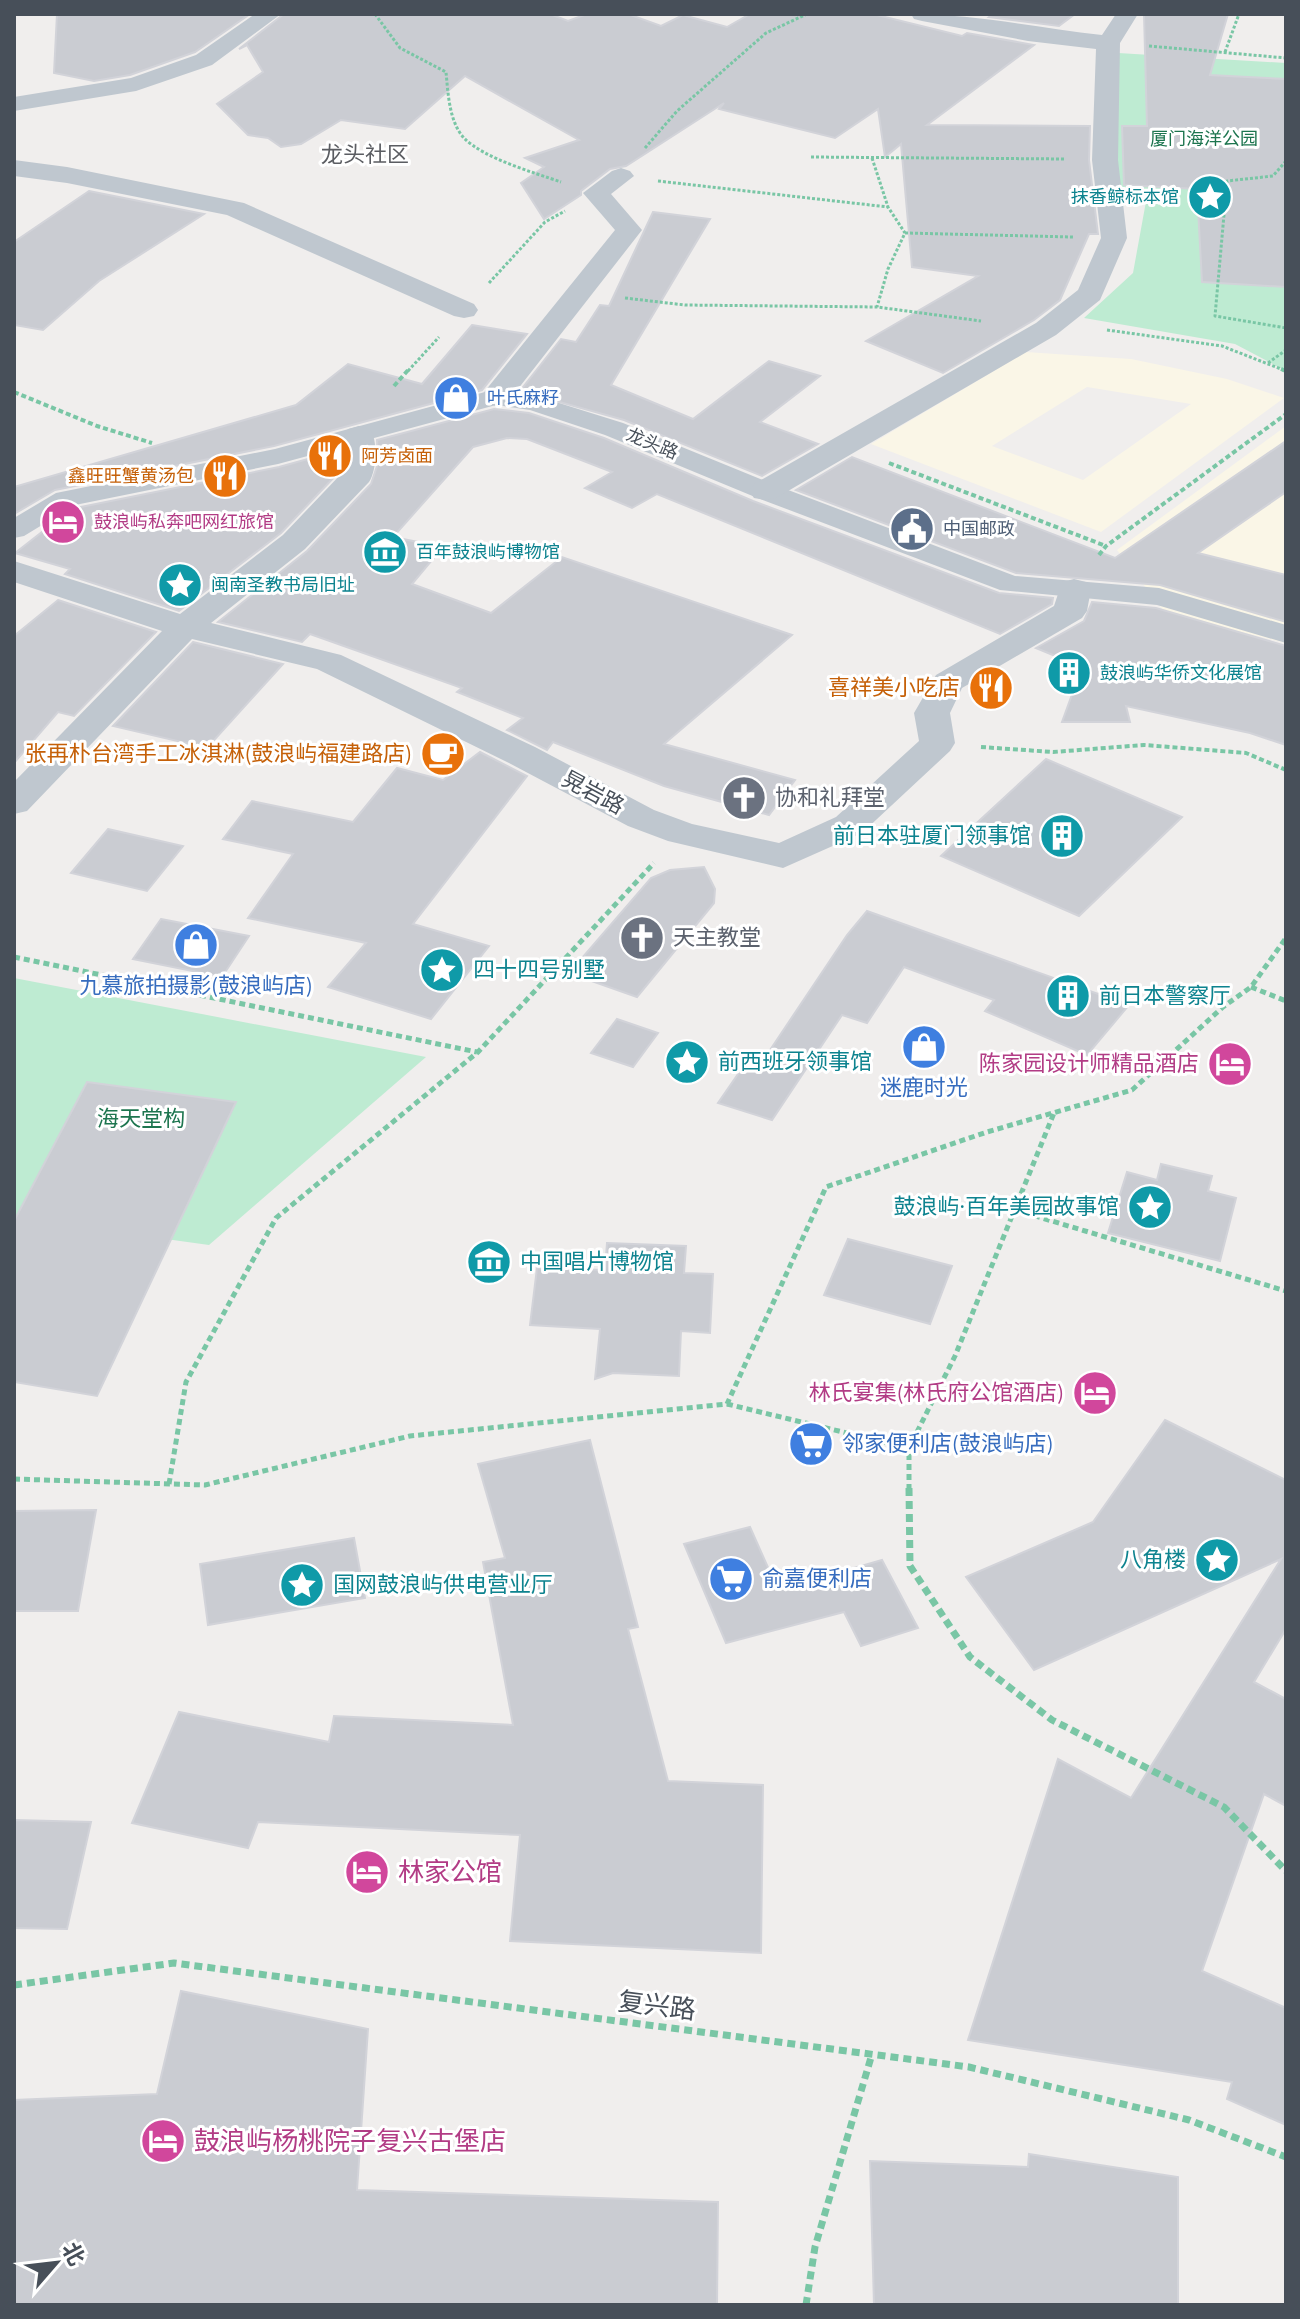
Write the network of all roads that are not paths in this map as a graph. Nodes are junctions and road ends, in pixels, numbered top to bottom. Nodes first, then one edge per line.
1 (270, 14) edge
2 (922, 14) edge
3 (1127, 14) edge
4 (1108, 43) junction
5 (14, 104) edge
6 (14, 168) edge
7 (621, 176) road end
8 (464, 310) dead end
9 (496, 397) junction
10 (359, 435) junction
11 (765, 491) junction
12 (14, 530) edge
13 (14, 571) edge
14 (1074, 589) junction
15 (185, 627) junction
16 (1286, 634) edge
17 (14, 803) edge

1 - 5 street
2 - 4 street
3 - 4 street
4 - 11 street
6 - 8 street
7 - 9 street
9 - 10 street, 龙头路
9 - 11 street, 龙头路
10 - 12 street, 龙头路
10 - 15 street
11 - 14 street, 龙头路
13 - 15 street, 晃岩路
14 - 15 street, 晃岩路
14 - 16 street, 龙头路
15 - 17 street

